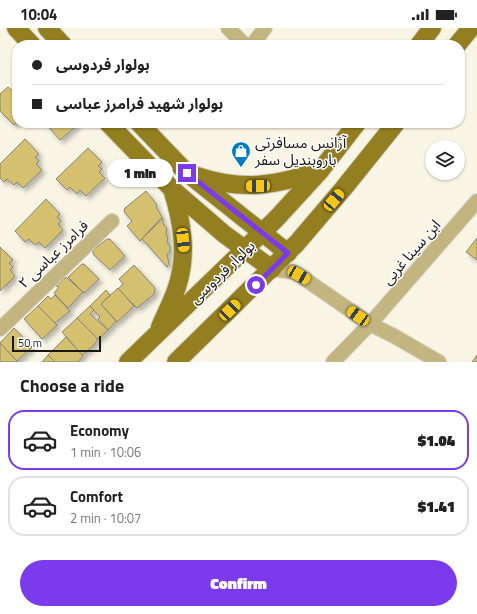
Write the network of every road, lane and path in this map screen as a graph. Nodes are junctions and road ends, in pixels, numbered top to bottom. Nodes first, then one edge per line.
1 (16, 28) edge
2 (47, 28) edge
3 (228, 28) edge
4 (265, 28) edge
5 (432, 28) edge
6 (471, 28) edge
7 (27, 40) edge
8 (59, 40) edge
9 (240, 40) edge
10 (256, 40) edge
11 (423, 40) edge
12 (461, 40) edge
13 (113, 128) edge
14 (144, 128) edge
15 (353, 128) edge
16 (392, 128) edge
17 (320, 171) junction
18 (187, 173) junction
19 (172, 189) junction
20 (477, 201) edge
21 (112, 221) dead end
22 (263, 233) junction
23 (245, 249) junction
24 (288, 253) junction
25 (272, 270) junction
26 (293, 272) junction
27 (370, 324) junction
28 (0, 329) edge
29 (156, 334) junction
30 (435, 359) edge
31 (128, 362) edge
32 (176, 362) edge
33 (333, 362) edge

1 - 7 main road
2 - 8 main road
3 - 9 street
4 - 10 street
5 - 11 main road
6 - 12 main road
13 - 19 main road
14 - 18 main road
15 - 17 main road, بولوار فردوسی
16 - 24 main road
17 - 18 main road
17 - 22 main road, بولوار فردوسی
18 - 22 main road
19 - 23 main road
19 - 29 main road
20 - 27 street, ابن سینا غربی
21 - 28 street, فرامرز عباسی ۲
22 - 23 main road, بولوار فردوسی
22 - 24 main road
23 - 25 main road
23 - 29 main road, بولوار فردوسی
24 - 25 main road
24 - 26 street
25 - 26 street
25 - 32 main road
26 - 27 street
27 - 30 street
27 - 33 street, ابن سینا غربی
29 - 31 main road, بولوار فردوسی

